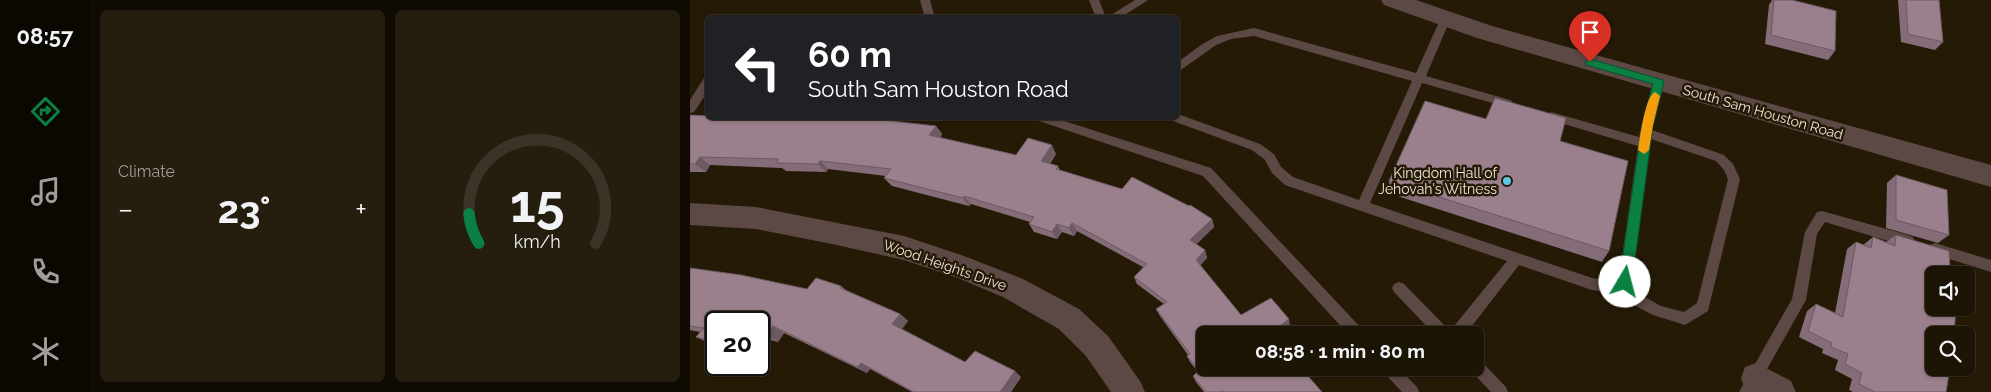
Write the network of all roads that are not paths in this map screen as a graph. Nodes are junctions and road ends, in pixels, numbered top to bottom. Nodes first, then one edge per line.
1 (925, 0) edge
2 (1094, 0) edge
3 (1142, 0) edge
4 (1392, 0) edge
5 (929, 15) edge
6 (1100, 15) edge
7 (1116, 15) edge
8 (1445, 20) junction
9 (1180, 66) edge
10 (1419, 78) junction
11 (1659, 82) junction
12 (705, 86) edge
13 (1522, 108) edge
14 (690, 109) edge
15 (1541, 113) edge
16 (1180, 119) edge
17 (1049, 120) edge
18 (1646, 138) junction
19 (1991, 176) edge
20 (1362, 206) junction
21 (690, 214) edge
22 (1516, 259) junction
23 (1991, 266) edge
24 (1613, 287) junction
25 (1399, 288) dead end
26 (1350, 326) edge
27 (1436, 326) edge
28 (1463, 326) edge
29 (1484, 375) edge
30 (1396, 376) edge
31 (1761, 387) edge
32 (1122, 389) edge
33 (1412, 392) edge
34 (1501, 392) edge

1 - 5 lane
2 - 6 lane
3 - 7 lane
4 - 8 street, South Sam Houston Road
8 - 10 lane
8 - 11 street, South Sam Houston Road
9 - 10 lane
10 - 13 lane
10 - 20 lane
11 - 18 lane
11 - 19 street, South Sam Houston Road
12 - 14 lane
15 - 18 lane
16 - 20 lane
17 - 26 lane
18 - 24 lane
18 - 24 lane
20 - 22 lane
21 - 32 street, Wood Heights Drive
22 - 24 lane
22 - 28 lane
23 - 31 lane
25 - 27 lane
29 - 34 lane
30 - 33 lane

